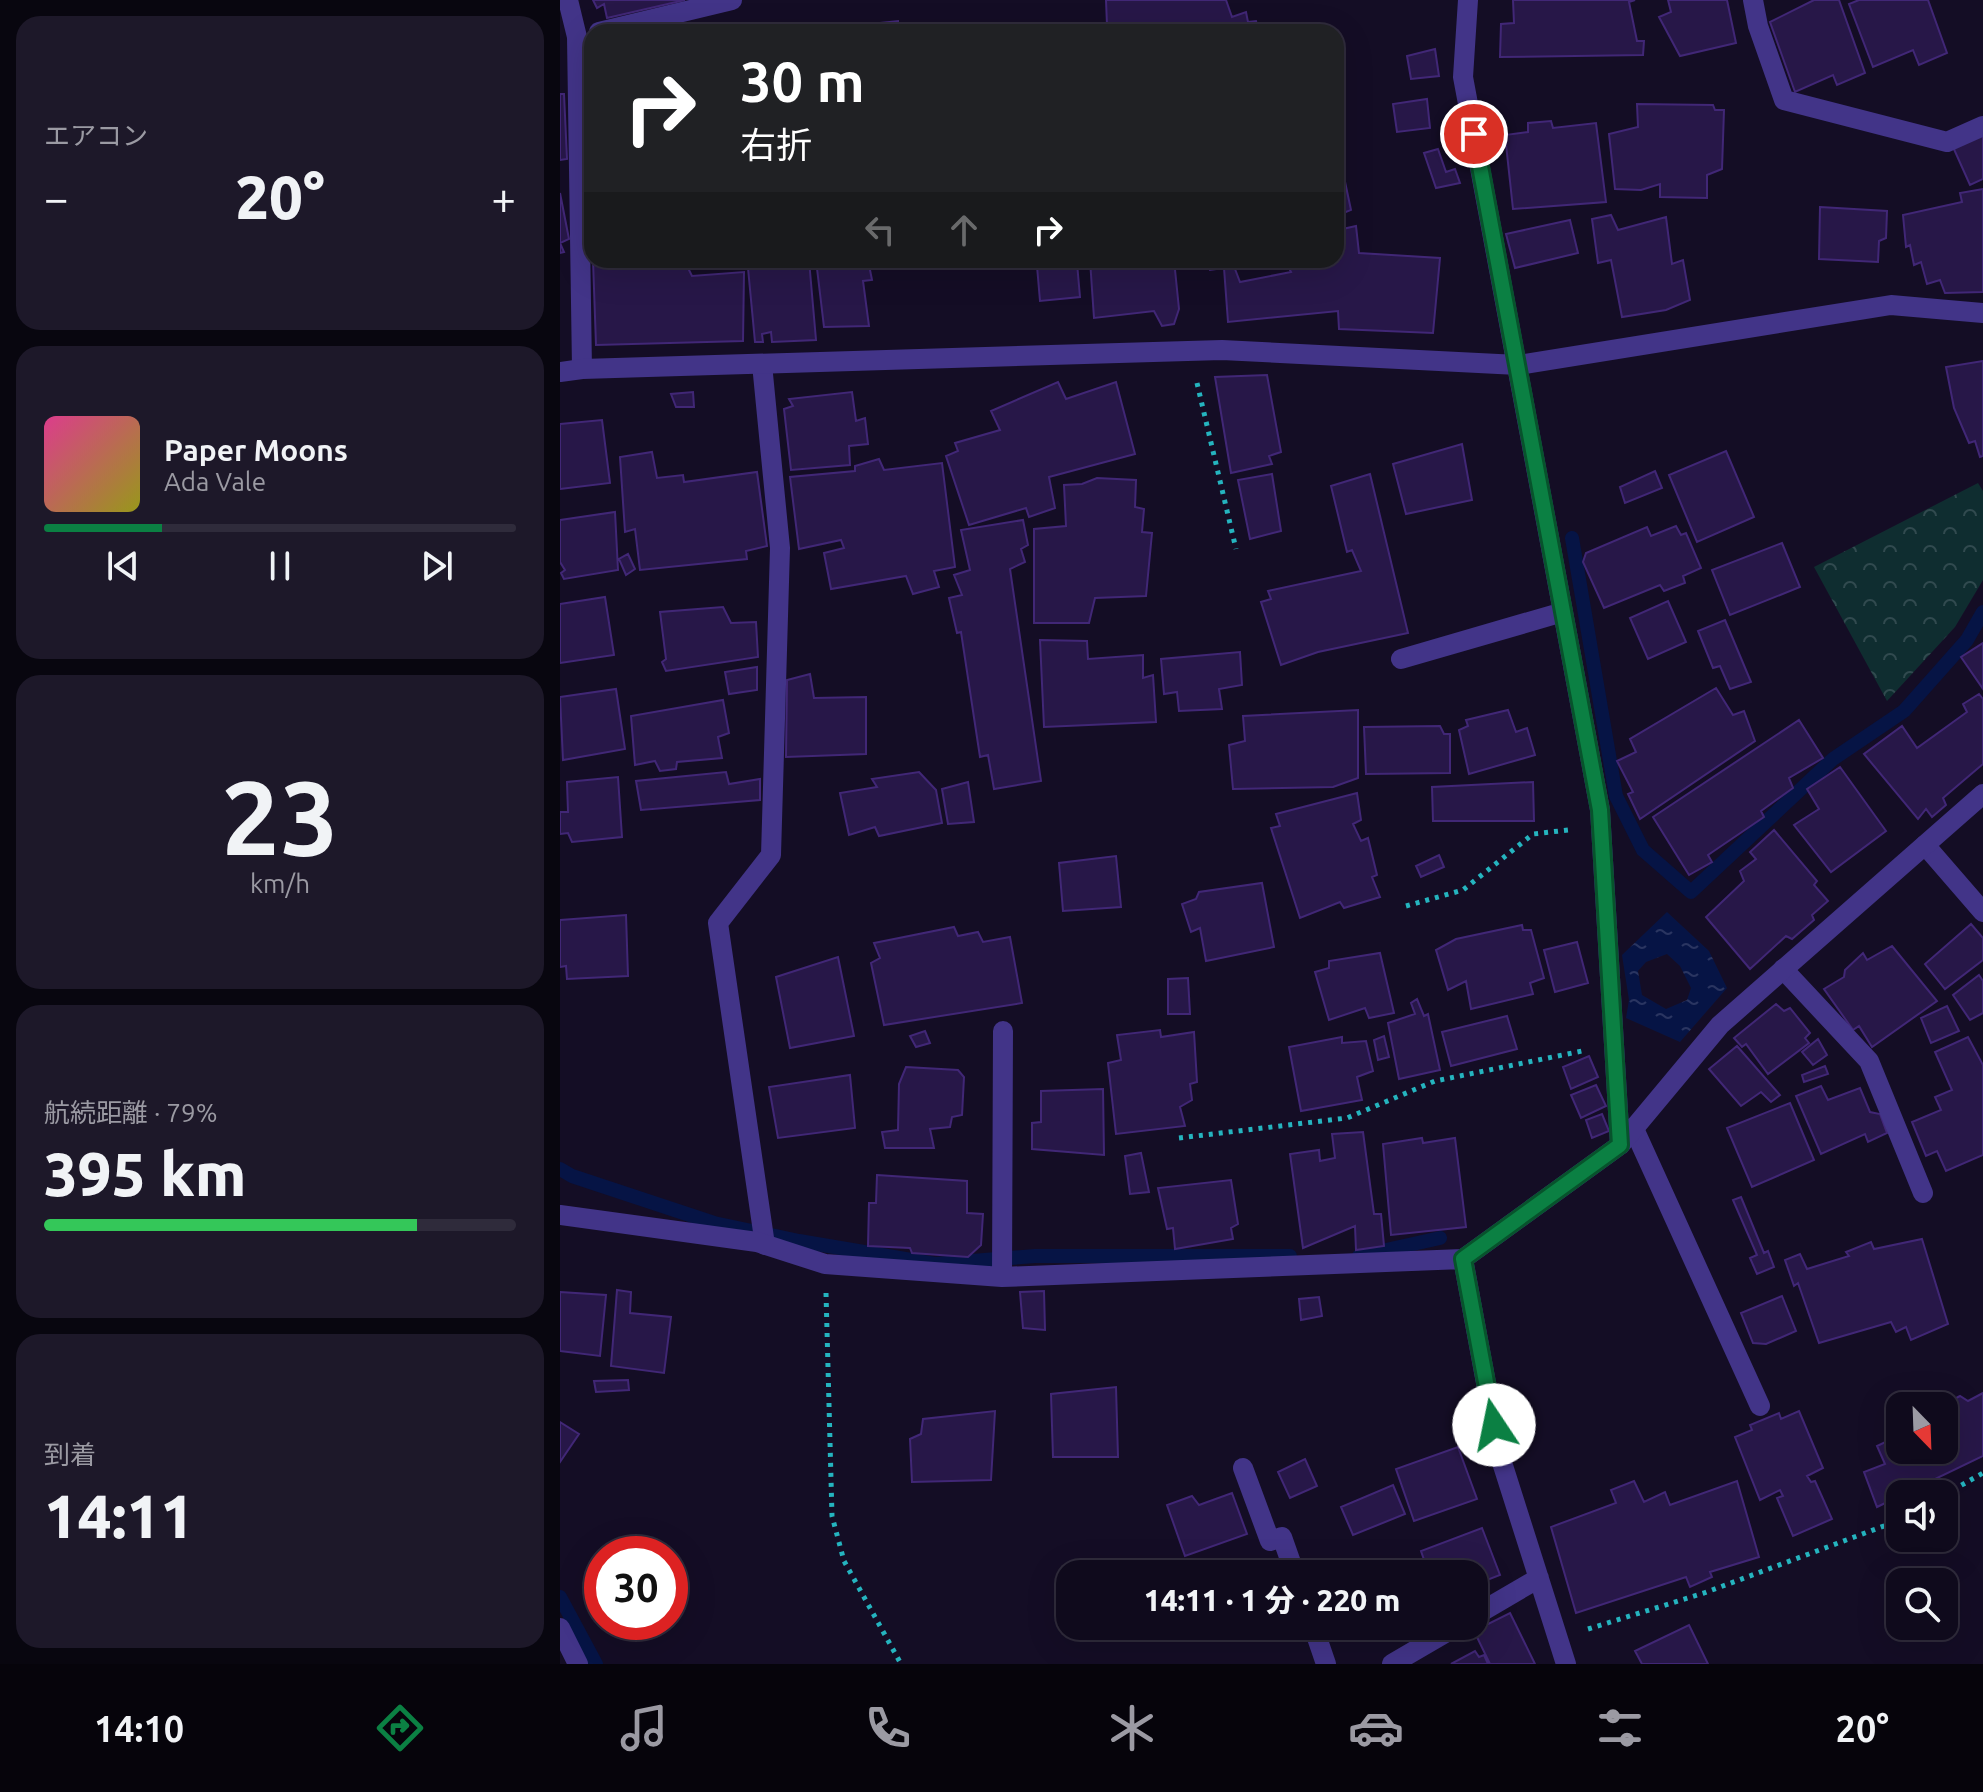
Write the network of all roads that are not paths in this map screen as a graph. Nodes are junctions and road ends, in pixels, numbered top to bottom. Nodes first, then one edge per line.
1 (568, 0) edge
2 (732, 0) edge
3 (1468, 0) edge
4 (1753, 0) edge
5 (632, 24) edge
6 (584, 36) edge
7 (1983, 126) edge
8 (1983, 313) edge
9 (762, 364) junction
10 (1518, 365) junction
11 (582, 369) junction
12 (560, 372) edge
13 (1563, 612) junction
14 (1401, 659) dead end
15 (1983, 794) edge
16 (1925, 845) junction
17 (1983, 912) edge
18 (1783, 969) junction
19 (1003, 1031) dead end
20 (1627, 1137) junction
21 (1923, 1193) dead end
22 (560, 1215) edge
23 (765, 1245) junction
24 (1463, 1259) junction
25 (1002, 1277) junction
26 (1760, 1406) dead end
27 (1243, 1468) dead end
28 (1290, 1560) edge
29 (1539, 1578) junction
30 (1488, 1608) edge
31 (560, 1628) edge
32 (1318, 1640) edge
33 (1433, 1640) edge
34 (578, 1664) edge
35 (1326, 1664) edge
36 (1392, 1664) edge
37 (1566, 1664) edge

1 - 6 street
2 - 5 street
3 - 10 street
4 - 7 street
6 - 11 street
8 - 10 street
9 - 10 street
9 - 11 street
9 - 23 street
10 - 13 street
11 - 12 street
13 - 14 street
13 - 20 street
15 - 16 street
16 - 17 street
16 - 18 street
18 - 20 street
18 - 21 street
19 - 25 street
20 - 24 street
20 - 26 street
22 - 23 street
23 - 25 street
24 - 25 street
24 - 29 street
27 - 28 street
29 - 30 street
29 - 37 street
31 - 34 street
32 - 35 street
33 - 36 street

